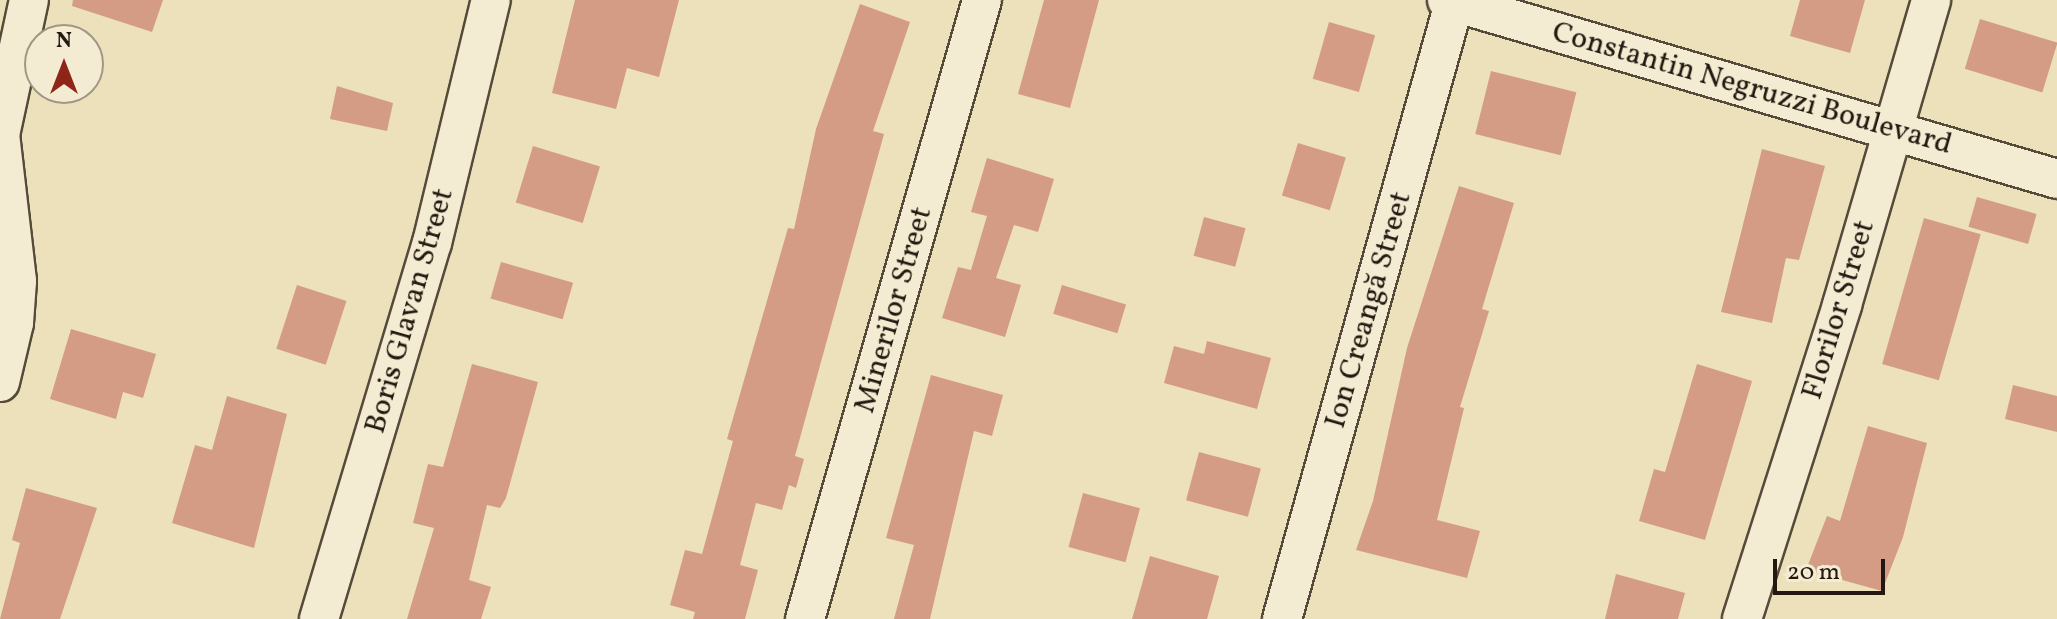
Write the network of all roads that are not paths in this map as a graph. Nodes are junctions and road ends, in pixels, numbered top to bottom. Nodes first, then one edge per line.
1 (29, 0) edge
2 (491, 0) edge
3 (982, 0) edge
4 (1931, 0) edge
5 (1452, 1) edge
6 (1892, 131) junction
7 (2057, 179) edge
8 (0, 382) edge
9 (319, 619) edge
10 (805, 619) edge
11 (1282, 619) edge
12 (1742, 619) edge

1 - 8 street
2 - 9 street, Boris Glavan Street
3 - 10 street, Minerilor Street
4 - 6 street, Florilor Street
5 - 6 street, Constantin Negruzzi Boulevard
5 - 11 street, Ion Creangă Street
6 - 7 street, Constantin Negruzzi Boulevard
6 - 12 street, Florilor Street

